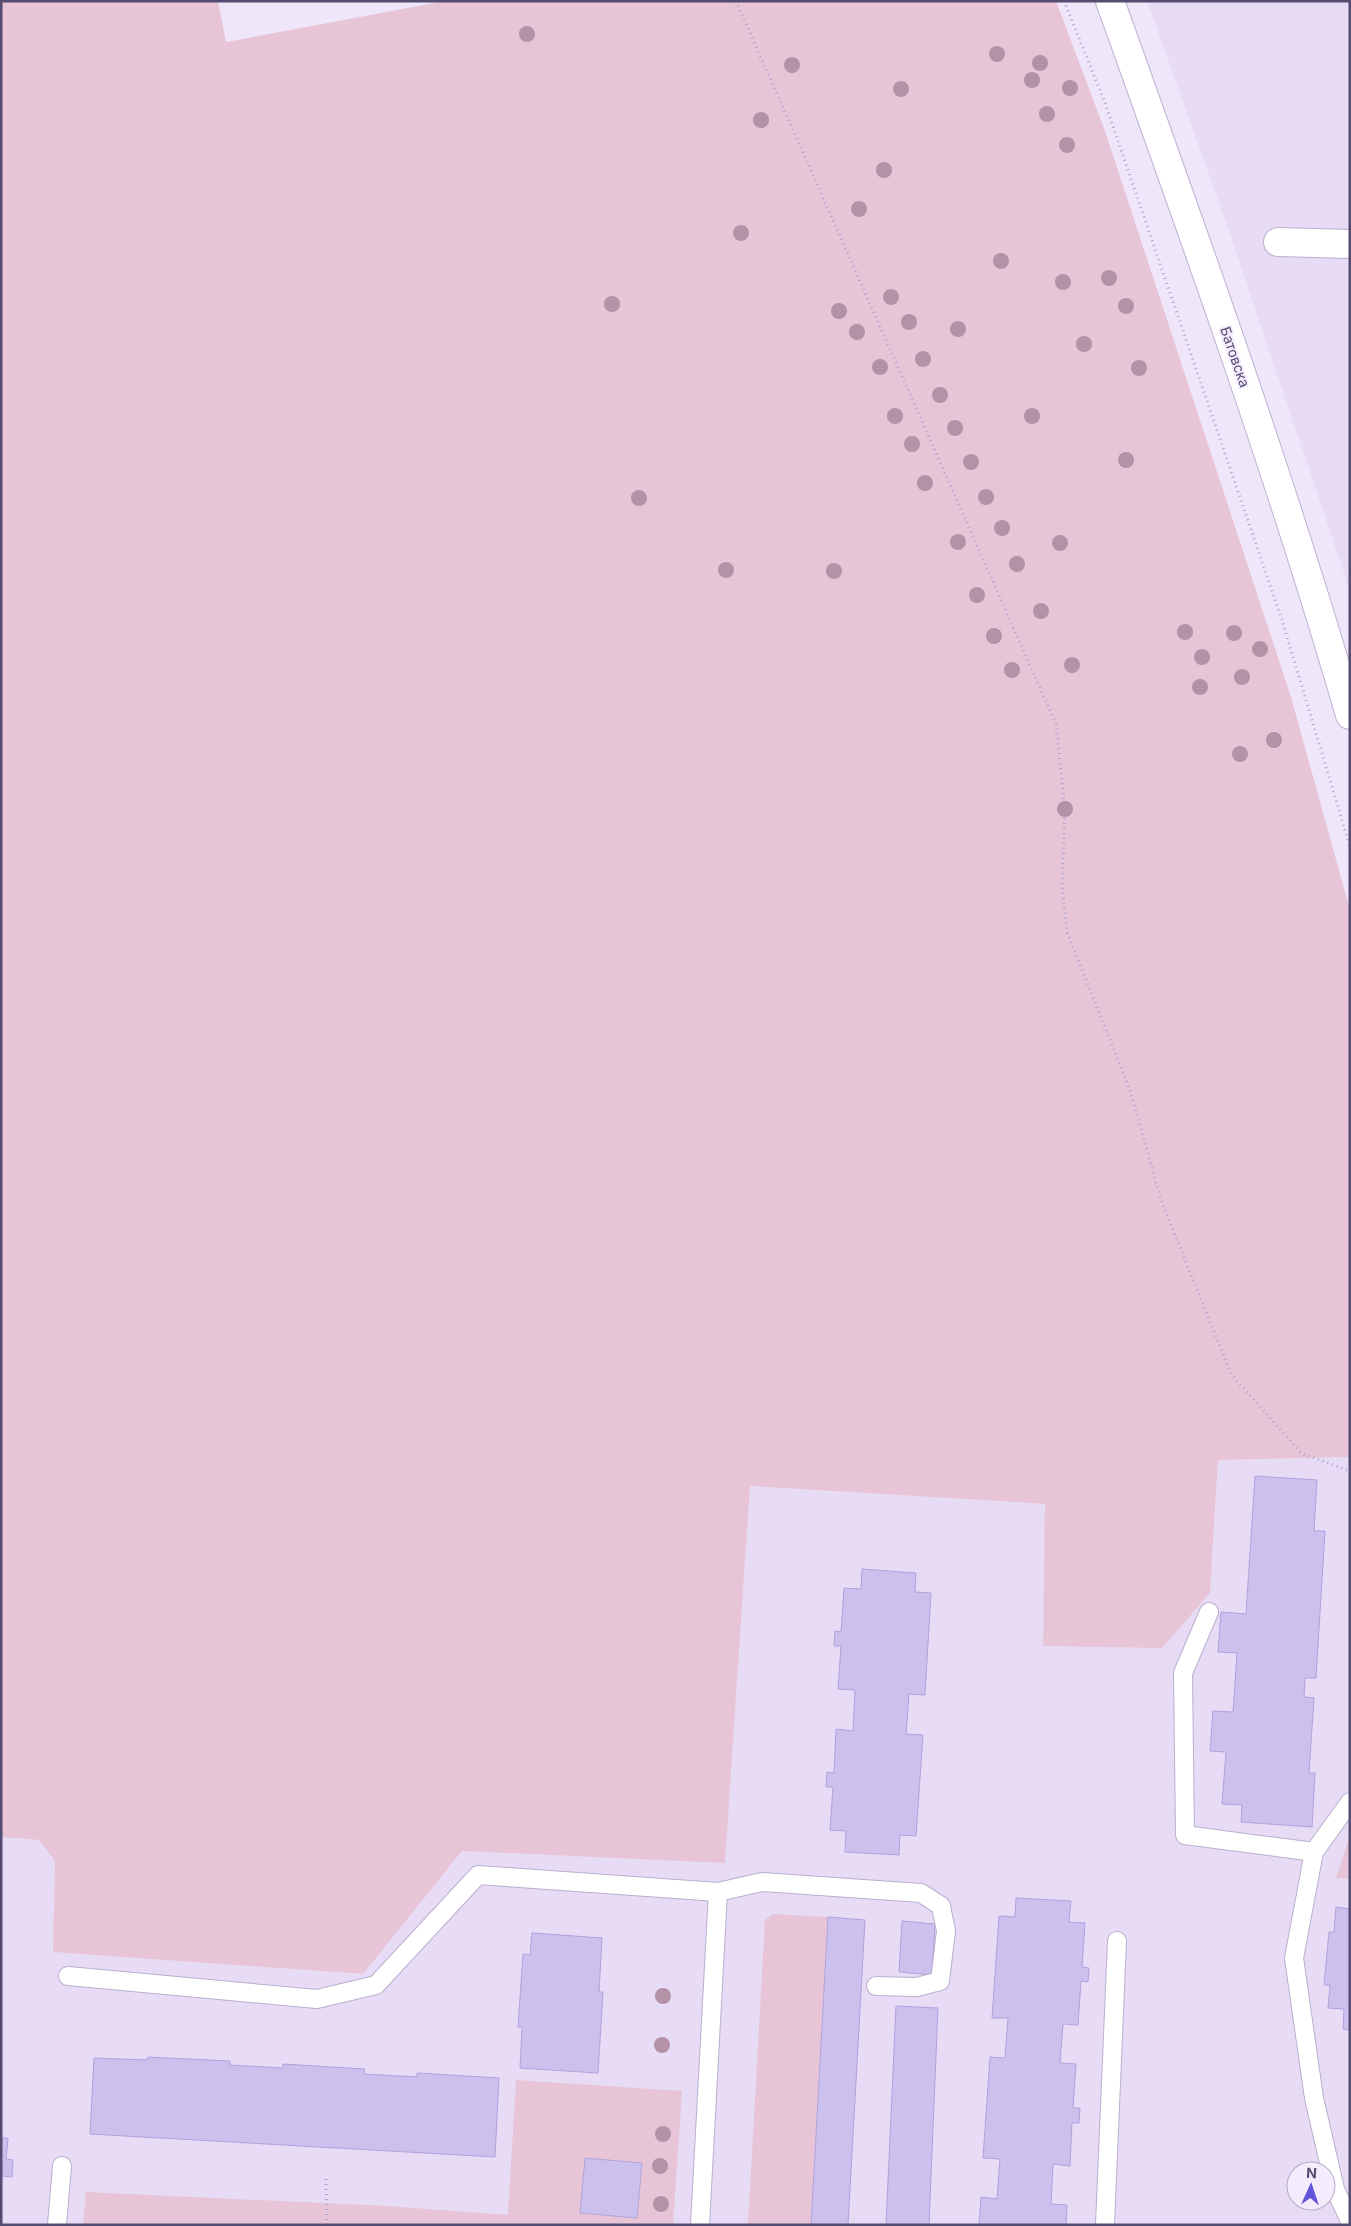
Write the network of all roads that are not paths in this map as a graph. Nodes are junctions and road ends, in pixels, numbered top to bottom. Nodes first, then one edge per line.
1 (1110, 1) edge
2 (1278, 242) dead end
3 (1350, 244) edge
4 (1350, 715) edge
5 (1209, 1612) dead end
6 (1350, 1802) edge
7 (1314, 1852) junction
8 (718, 1892) junction
9 (1117, 1941) dead end
10 (68, 1976) dead end
11 (876, 1986) dead end
12 (62, 2166) dead end
13 (1350, 2221) edge
14 (57, 2225) edge
15 (700, 2225) edge
16 (1105, 2225) edge

1 - 4 street, Батовска
2 - 3 street
5 - 7 lane
6 - 7 lane
7 - 13 lane
8 - 10 lane
8 - 11 lane
8 - 15 lane
9 - 16 lane
12 - 14 lane

